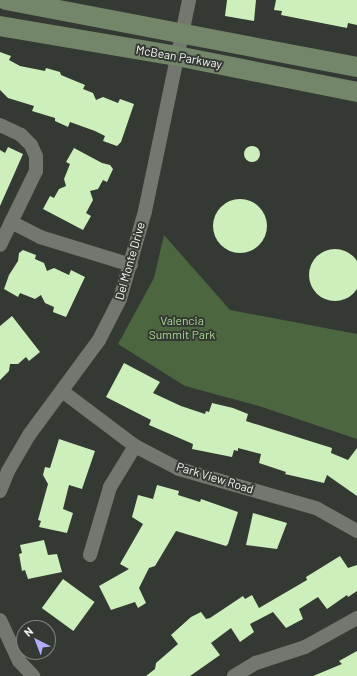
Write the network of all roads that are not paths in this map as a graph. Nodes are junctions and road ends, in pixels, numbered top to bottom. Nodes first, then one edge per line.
1 (6, 0) edge
2 (189, 0) edge
3 (0, 26) edge
4 (181, 33) junction
5 (177, 56) junction
6 (357, 67) edge
7 (357, 92) edge
8 (0, 125) edge
9 (11, 222) junction
10 (0, 245) edge
11 (131, 265) junction
12 (62, 391) junction
13 (135, 446) junction
14 (0, 491) edge
15 (357, 531) edge
16 (90, 555) dead end
17 (357, 618) edge
18 (0, 620) edge
19 (33, 676) edge
20 (234, 676) edge

1 - 4 main road, McBean Parkway
2 - 4 street, Del Monte Drive
3 - 5 main road, McBean Parkway
4 - 5 street, Del Monte Drive
4 - 6 main road, McBean Parkway
5 - 7 main road, McBean Parkway
5 - 11 street, Del Monte Drive
8 - 9 street
9 - 10 street
9 - 11 street
11 - 12 street, Del Monte Drive
12 - 13 street, Park View Road
12 - 14 street, Del Monte Drive
13 - 15 street, Park View Road
13 - 16 street
17 - 20 street
18 - 19 street

